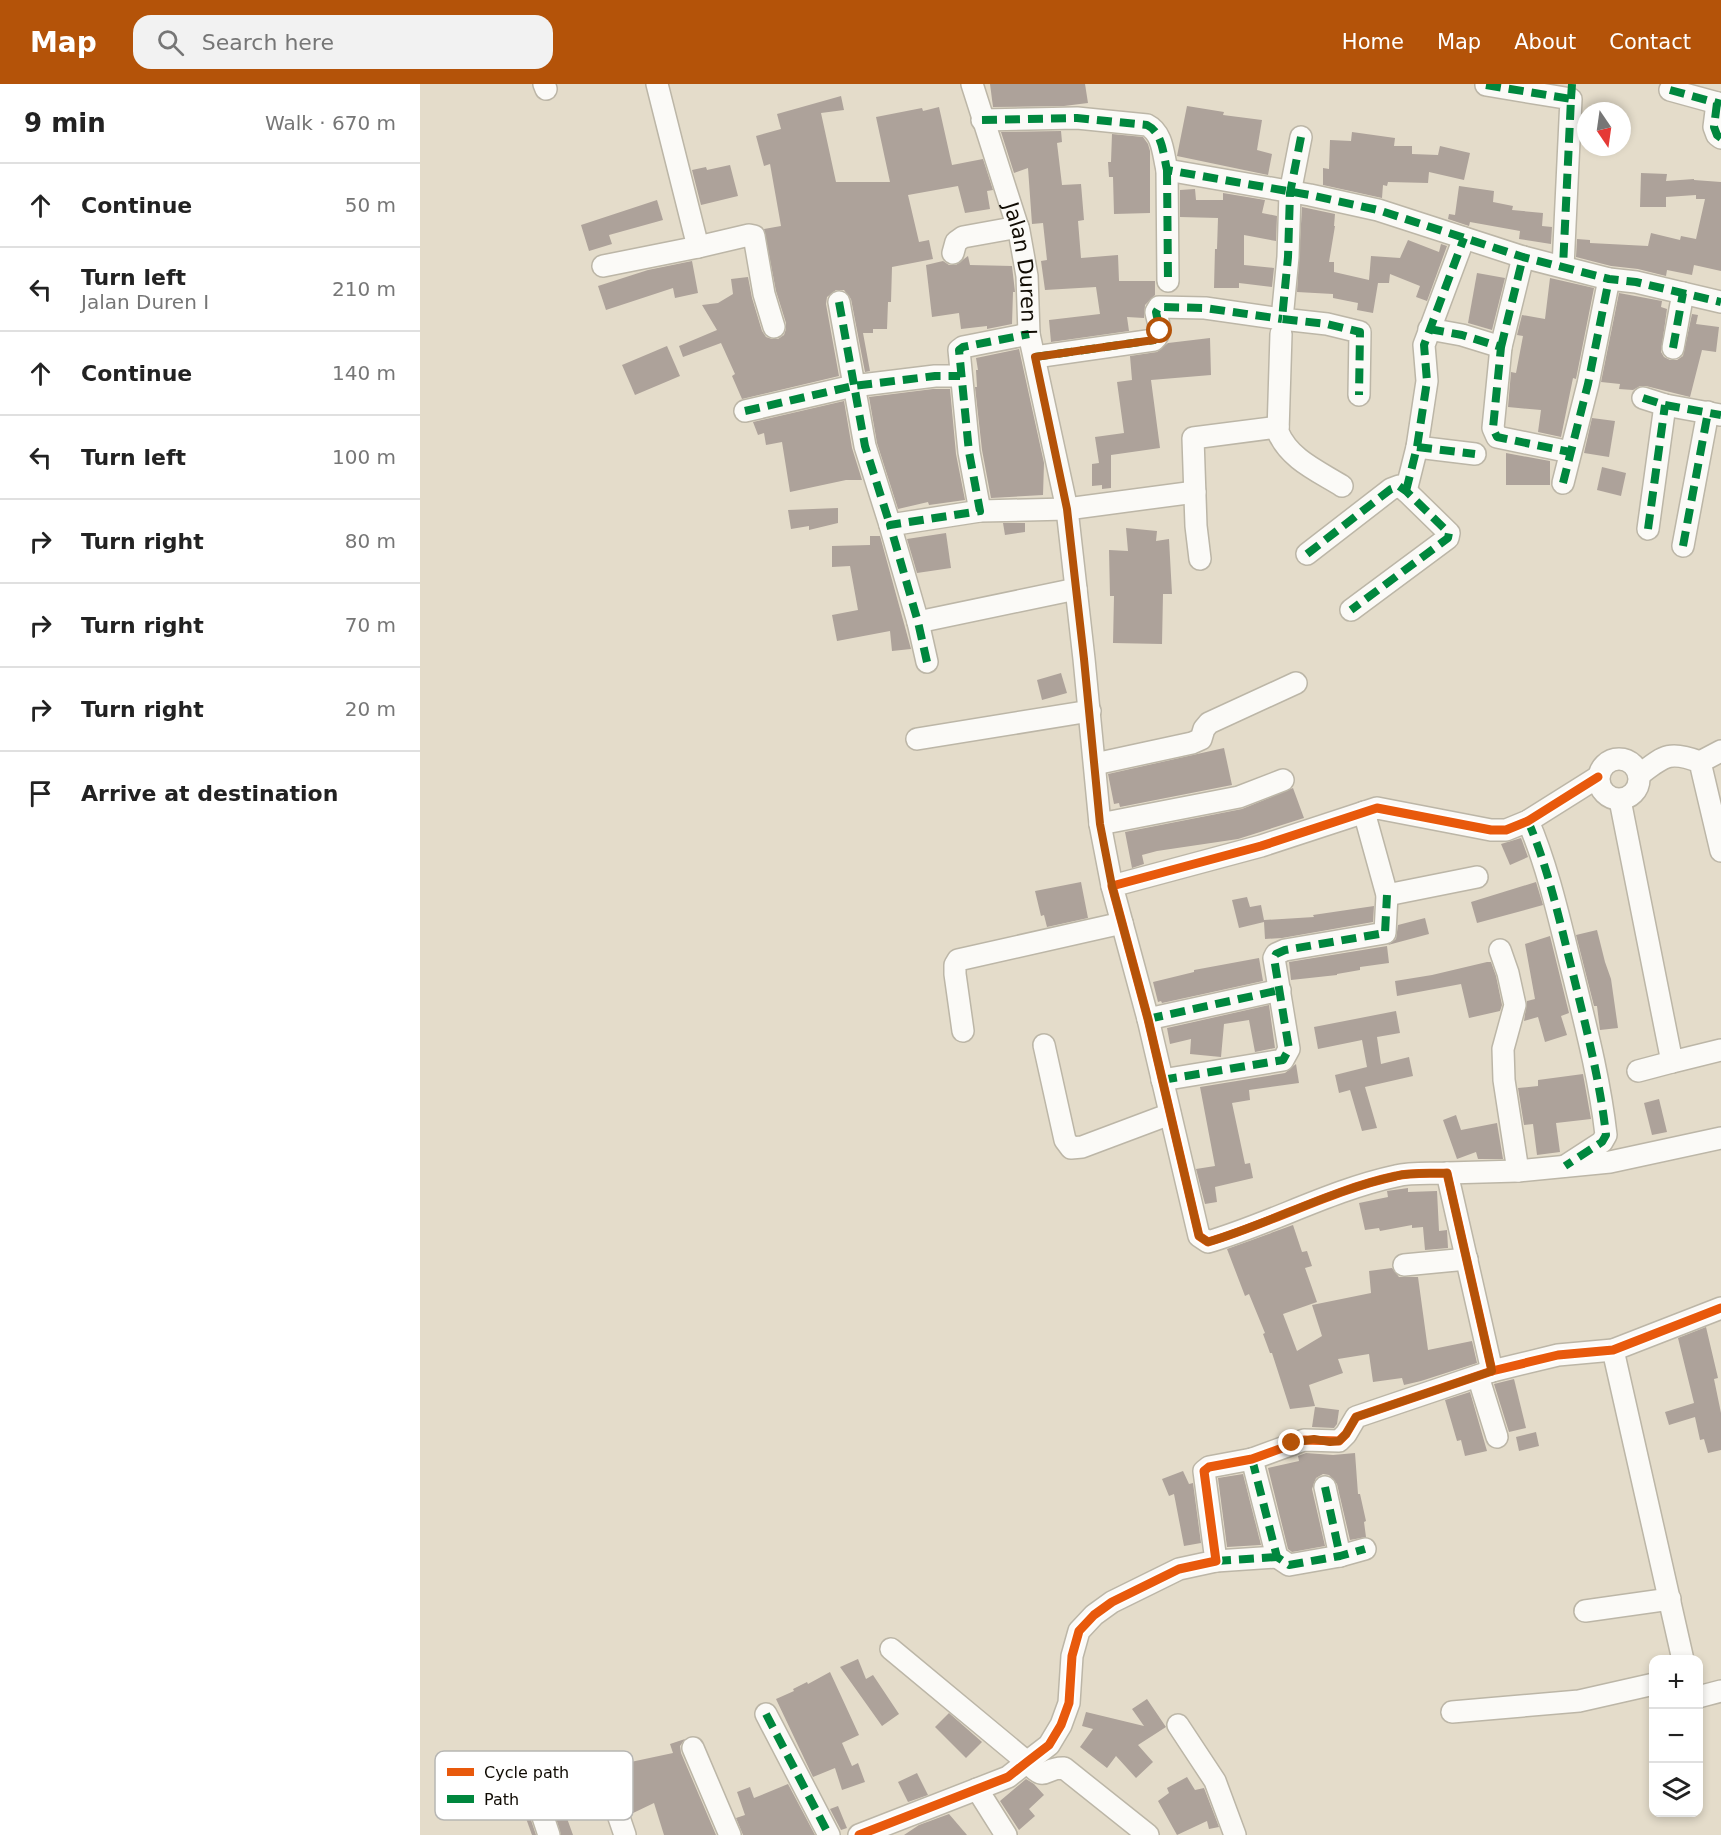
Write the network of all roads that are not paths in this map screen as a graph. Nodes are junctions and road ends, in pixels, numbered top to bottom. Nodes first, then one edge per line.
1 (657, 84) edge
2 (972, 84) edge
3 (1486, 85) edge
4 (1670, 90) dead end
5 (1572, 92) edge
6 (1719, 103) edge
7 (982, 120) junction
8 (1301, 137) dead end
9 (1721, 138) edge
10 (1167, 170) junction
11 (1290, 193) junction
12 (1017, 227) junction
13 (1464, 238) junction
14 (698, 247) junction
15 (953, 253) dead end
16 (1523, 257) junction
17 (603, 266) dead end
18 (1563, 267) junction
19 (1609, 279) junction
20 (1168, 281) dead end
21 (1683, 293) junction
22 (839, 302) dead end
23 (1721, 302) edge
24 (774, 327) dead end
25 (1281, 327) junction
26 (1430, 329) junction
27 (1029, 334) junction
28 (1501, 347) junction
29 (1673, 348) dead end
30 (1035, 357) junction
31 (960, 376) junction
32 (853, 386) junction
33 (1359, 395) dead end
34 (1643, 398) dead end
35 (1665, 405) junction
36 (745, 411) dead end
37 (1715, 413) edge
38 (1278, 427) junction
39 (1416, 447) junction
40 (1570, 452) junction
41 (1475, 454) dead end
42 (1563, 483) dead end
43 (1342, 486) dead end
44 (1407, 491) junction
45 (1195, 492) junction
46 (1067, 509) junction
47 (980, 511) junction
48 (890, 525) junction
49 (1648, 530) dead end
50 (1683, 546) dead end
51 (1307, 554) dead end
52 (1200, 559) dead end
53 (1076, 589) junction
54 (1351, 610) dead end
55 (918, 622) junction
56 (927, 662) dead end
57 (1296, 683) dead end
58 (1090, 711) junction
59 (917, 740) dead end
60 (1721, 751) edge
61 (1700, 762) junction
62 (1095, 764) junction
63 (1639, 775) junction
64 (1598, 777) junction
65 (1283, 780) dead end
66 (1620, 800) junction
67 (1364, 812) junction
68 (1528, 821) junction
69 (1100, 824) junction
70 (1721, 851) edge
71 (1477, 877) dead end
72 (1112, 886) junction
73 (1387, 896) junction
74 (1122, 923) junction
75 (1500, 950) dead end
76 (1280, 990) junction
77 (1148, 1019) junction
78 (963, 1031) dead end
79 (1044, 1045) dead end
80 (1721, 1050) edge
81 (1672, 1062) junction
82 (1638, 1071) dead end
83 (1162, 1080) junction
84 (1170, 1114) junction
85 (1721, 1138) edge
86 (1565, 1166) junction
87 (1518, 1171) junction
88 (1447, 1173) junction
89 (1467, 1258) junction
90 (1404, 1265) dead end
91 (1721, 1308) edge
92 (1613, 1350) junction
93 (1485, 1373) junction
94 (1497, 1437) dead end
95 (1252, 1459) junction
96 (1325, 1487) dead end
97 (1365, 1549) dead end
98 (1340, 1556) junction
99 (1277, 1557) junction
100 (1216, 1561) junction
101 (1670, 1599) junction
102 (1585, 1611) dead end
103 (891, 1649) dead end
104 (1682, 1655) edge
105 (1649, 1685) edge
106 (1721, 1691) edge
107 (1703, 1695) edge
108 (1452, 1712) dead end
109 (766, 1714) dead end
110 (1178, 1725) dead end
111 (693, 1748) dead end
112 (1027, 1762) junction
113 (977, 1790) junction
114 (544, 1820) edge
115 (620, 1820) edge
116 (549, 1835) edge
117 (625, 1835) edge
118 (730, 1835) edge
119 (829, 1835) edge
120 (859, 1835) edge
121 (1006, 1835) edge
122 (1148, 1835) edge
123 (1235, 1835) edge

1 - 14 street
2 - 7 street, Jalan Duren I
3 - 5 street
4 - 6 street
5 - 18 street
6 - 9 street
7 - 10 street
7 - 12 street, Jalan Duren I
8 - 11 street
10 - 11 street
10 - 20 street
11 - 13 street
11 - 25 street
12 - 15 street
12 - 27 street, Jalan Duren I
13 - 16 street
13 - 26 street
14 - 17 street
14 - 24 street
16 - 18 street
16 - 28 street
18 - 19 street
19 - 21 street
19 - 40 street
21 - 23 street
21 - 29 street
22 - 32 street
25 - 30 street
25 - 33 street
25 - 38 street
26 - 28 street
26 - 39 street
27 - 30 street, Jalan Duren I
27 - 31 street
28 - 40 street
30 - 46 street, Jalan Duren I
31 - 32 street
31 - 47 street
32 - 36 street
32 - 48 street
34 - 35 street
35 - 37 street
35 - 49 street
37 - 50 street
38 - 43 street
38 - 45 street
39 - 41 street
39 - 44 street
40 - 42 street
44 - 51 street
44 - 54 street
45 - 46 street
45 - 52 street
46 - 47 street
46 - 53 street, Jalan Duren I
47 - 48 street
48 - 55 street
53 - 55 street
53 - 58 street, Jalan Duren I
55 - 56 street
57 - 62 street
58 - 59 street
58 - 62 street, Jalan Duren I
60 - 61 street
61 - 63 street
61 - 70 street
62 - 69 street, Jalan Duren I
63 - 64 street
63 - 66 street
64 - 66 street
64 - 68 street
65 - 69 street
66 - 81 street
67 - 68 street
67 - 72 street
67 - 73 street
68 - 86 street
69 - 72 street, Jalan Duren I
71 - 73 street
72 - 74 street, Jalan Duren I
73 - 76 street
74 - 77 street, Jalan Duren I
74 - 78 street
75 - 87 street
76 - 77 street
76 - 83 street
77 - 83 street, Jalan Duren I
79 - 84 street
80 - 81 street
81 - 82 street
83 - 84 street, Jalan Duren I
84 - 88 street, Jalan Duren I
85 - 86 street
86 - 87 street
87 - 88 street
88 - 89 street
89 - 90 street
89 - 93 street
91 - 92 street
92 - 93 street
92 - 101 street
93 - 94 street
93 - 95 street
95 - 99 street
95 - 100 street
96 - 98 street
97 - 98 street
98 - 99 street
99 - 100 street
100 - 112 street
101 - 102 street
101 - 104 street
103 - 112 street
105 - 108 street
106 - 107 street
109 - 119 street
110 - 123 street
111 - 118 street
112 - 113 street
112 - 122 street
113 - 120 street
113 - 121 street
114 - 116 street
115 - 117 street

